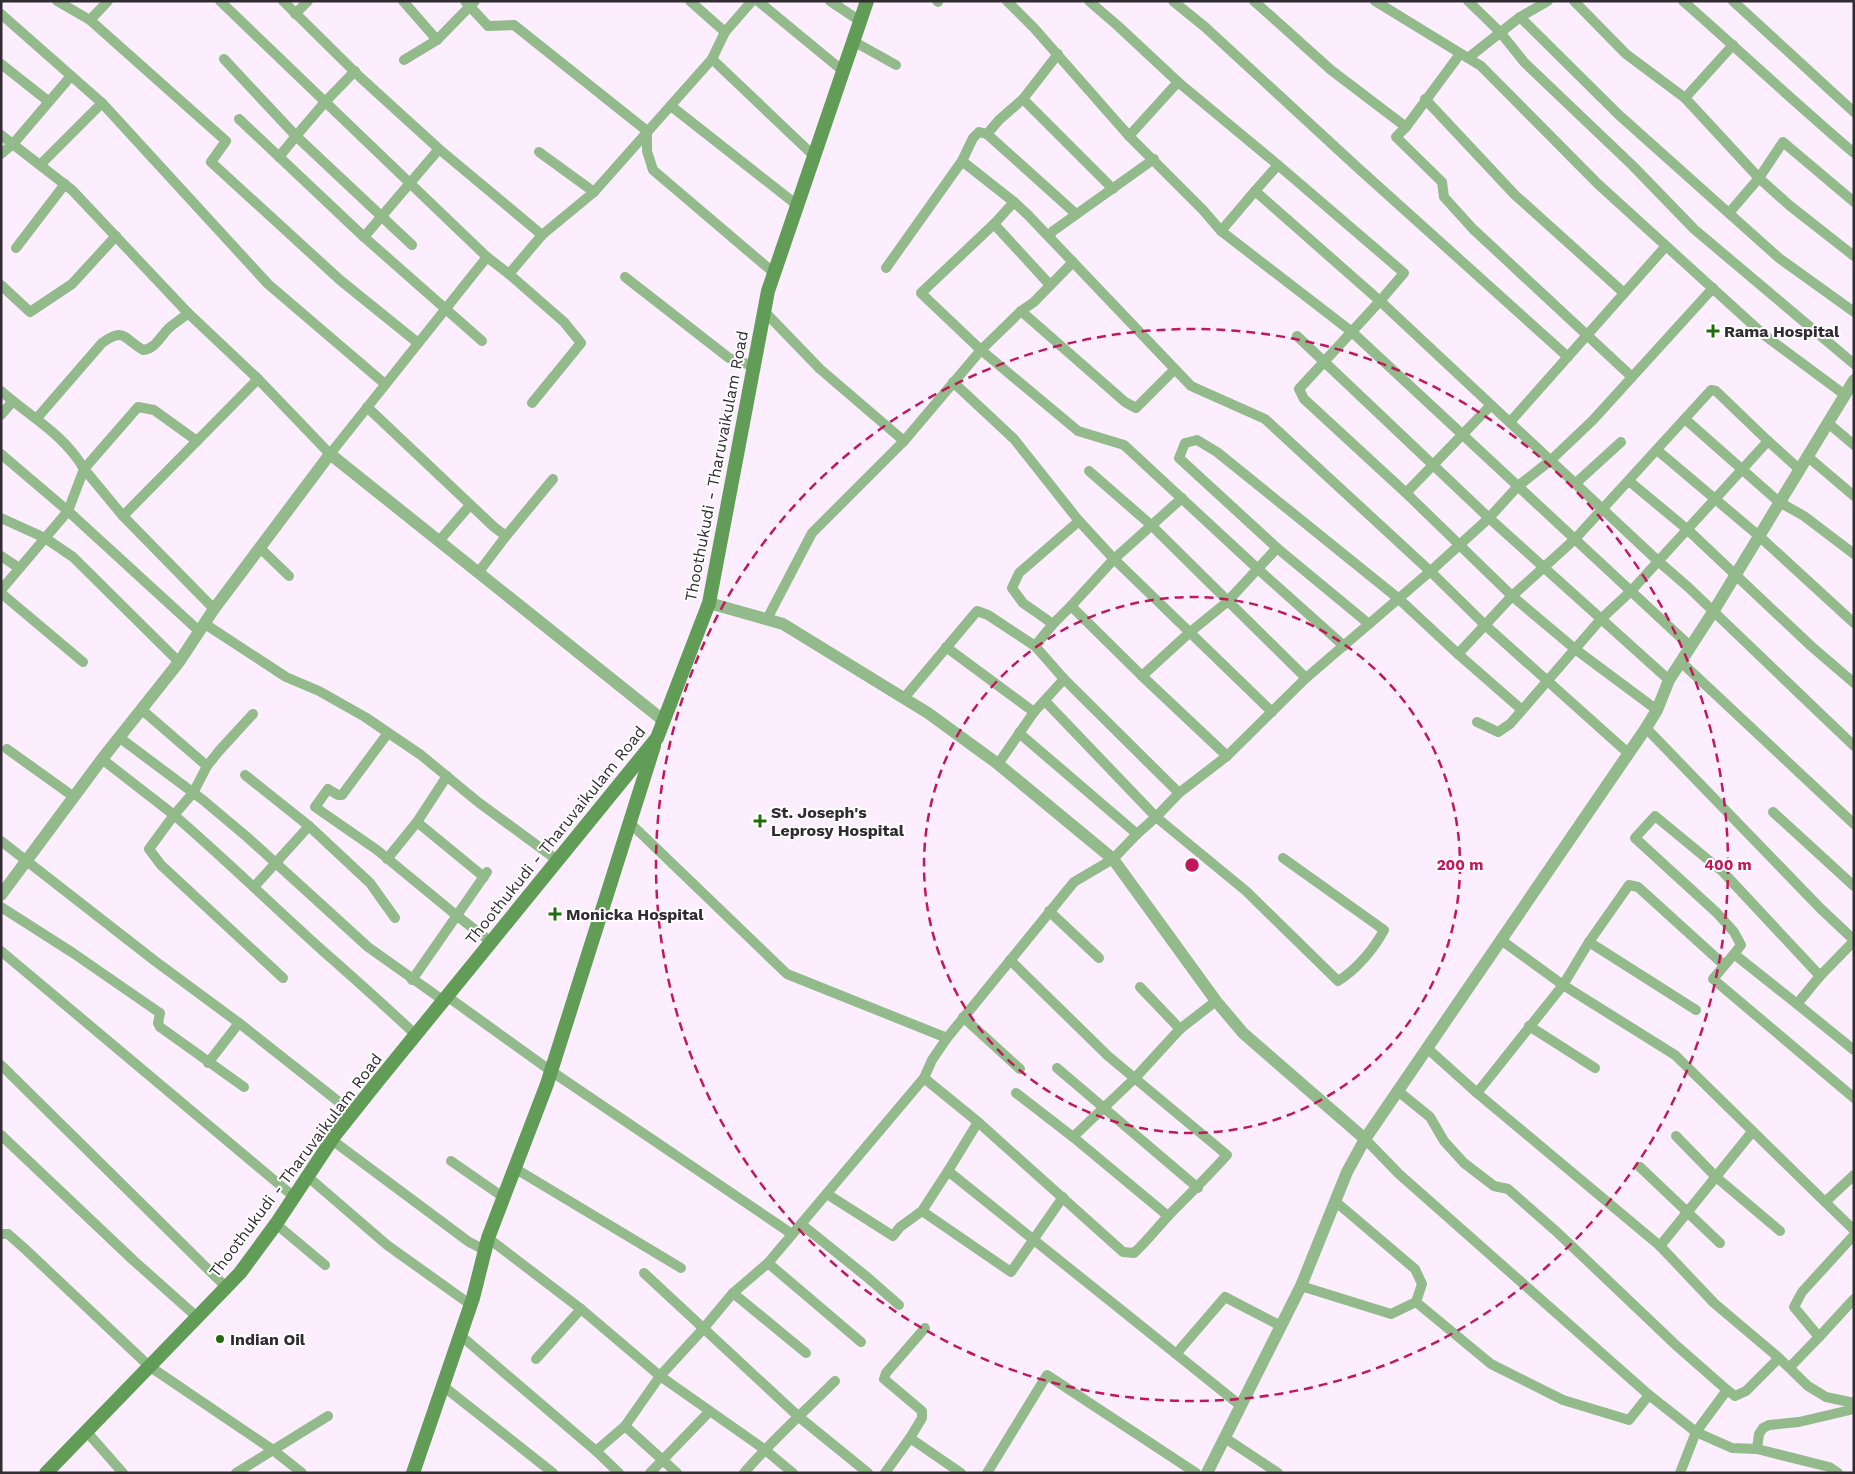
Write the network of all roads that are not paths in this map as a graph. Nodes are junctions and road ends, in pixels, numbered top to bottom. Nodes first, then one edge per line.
1 (57, 1) edge
2 (108, 1) edge
3 (220, 1) edge
4 (283, 1) edge
5 (308, 1) edge
6 (403, 1) edge
7 (690, 1) edge
8 (752, 1) edge
9 (758, 1) edge
10 (830, 1) edge
11 (867, 1) edge
12 (1007, 1) edge
13 (1088, 1) edge
14 (1173, 1) edge
15 (1254, 1) edge
16 (1376, 1) edge
17 (1468, 1) edge
18 (1548, 1) edge
19 (1574, 1) edge
20 (1683, 1) edge
21 (1733, 1) edge
22 (470, 3) edge
23 (1, 14) edge
24 (295, 14) junction
25 (1520, 17) junction
26 (90, 20) junction
27 (860, 21) junction
28 (725, 32) junction
29 (1500, 32) junction
30 (437, 40) junction
31 (853, 41) junction
32 (1733, 45) junction
33 (1058, 54) junction
34 (1464, 56) junction
35 (224, 59) dead end
36 (712, 59) junction
37 (404, 60) dead end
38 (1, 64) edge
39 (896, 65) dead end
40 (355, 71) junction
41 (843, 71) junction
42 (71, 76) junction
43 (1178, 82) junction
44 (1425, 98) junction
45 (1686, 98) junction
46 (1022, 99) junction
47 (48, 102) junction
48 (325, 102) junction
49 (102, 103) junction
50 (671, 106) junction
51 (1854, 112) edge
52 (239, 119) dead end
53 (1406, 127) junction
54 (647, 131) junction
55 (987, 134) junction
56 (1, 135) edge
57 (296, 136) junction
58 (1129, 136) junction
59 (13, 144) junction
60 (439, 149) junction
61 (539, 152) dead end
62 (1854, 153) edge
63 (1, 154) edge
64 (814, 156) junction
65 (279, 157) junction
66 (1154, 159) junction
67 (962, 161) junction
68 (40, 165) junction
69 (1278, 165) junction
70 (1759, 178) junction
71 (409, 183) junction
72 (65, 184) junction
73 (1113, 188) junction
74 (1255, 191) junction
75 (594, 192) junction
76 (1014, 202) junction
77 (1854, 202) edge
78 (797, 205) junction
79 (1729, 213) junction
80 (1076, 214) junction
81 (381, 216) junction
82 (994, 224) junction
83 (1221, 231) junction
84 (542, 235) junction
85 (116, 236) junction
86 (364, 237) junction
87 (1049, 237) junction
88 (412, 245) dead end
89 (1666, 246) junction
90 (16, 248) dead end
91 (1854, 256) edge
92 (487, 258) junction
93 (1073, 262) junction
94 (886, 268) dead end
95 (774, 273) junction
96 (509, 274) junction
97 (625, 277) dead end
98 (1, 285) edge
99 (1050, 285) junction
100 (1713, 288) junction
101 (1624, 293) junction
102 (1380, 301) junction
103 (445, 310) junction
104 (764, 311) junction
105 (1022, 311) junction
106 (1854, 312) edge
107 (188, 313) junction
108 (1352, 332) junction
109 (1587, 335) junction
110 (1297, 336) dead end
111 (482, 341) dead end
112 (418, 343) junction
113 (981, 350) junction
114 (1568, 357) junction
115 (1324, 361) junction
116 (1854, 364) edge
117 (753, 366) junction
118 (1175, 369) junction
119 (1632, 377) junction
120 (258, 379) junction
121 (953, 382) junction
122 (385, 384) junction
123 (1850, 389) edge
124 (1, 391) edge
125 (12, 401) junction
126 (532, 404) dead end
127 (1491, 405) junction
128 (367, 407) junction
129 (1, 415) edge
130 (37, 418) junction
131 (1685, 419) junction
132 (1510, 422) junction
133 (1828, 423) junction
134 (1462, 433) junction
135 (196, 441) junction
136 (904, 441) junction
137 (1768, 441) junction
138 (1621, 442) dead end
139 (1854, 445) edge
140 (1657, 450) junction
141 (1, 454) edge
142 (330, 454) junction
143 (1806, 456) junction
144 (1551, 460) junction
145 (1432, 464) junction
146 (84, 469) junction
147 (1741, 469) junction
148 (1799, 469) junction
149 (1088, 471) dead end
150 (553, 479) dead end
151 (1629, 480) junction
152 (1576, 484) junction
153 (1518, 486) junction
154 (1406, 493) junction
155 (1854, 496) edge
156 (1182, 498) junction
157 (1715, 500) junction
158 (1779, 502) junction
159 (470, 505) junction
160 (1603, 510) junction
161 (68, 511) junction
162 (123, 516) junction
163 (1, 518) edge
164 (1489, 518) junction
165 (1079, 521) junction
166 (1152, 526) junction
167 (1688, 530) junction
168 (506, 536) junction
169 (1759, 536) junction
170 (45, 538) junction
171 (1575, 540) junction
172 (439, 541) junction
173 (1460, 545) junction
174 (260, 548) junction
175 (1277, 548) junction
176 (1854, 554) edge
177 (1, 556) edge
178 (1114, 559) junction
179 (1658, 561) junction
180 (19, 568) junction
181 (1544, 568) junction
182 (1259, 570) junction
183 (1430, 572) junction
184 (478, 573) junction
185 (1736, 574) junction
186 (289, 576) dead end
187 (1632, 591) junction
188 (1, 592) edge
189 (1512, 596) junction
190 (1399, 599) junction
191 (1227, 602) junction
192 (709, 603) junction
193 (1071, 606) junction
194 (214, 609) junction
195 (1713, 612) junction
196 (1601, 619) junction
197 (767, 620) junction
198 (1854, 623) edge
199 (1053, 624) junction
200 (1369, 624) junction
201 (1485, 625) junction
202 (202, 628) junction
203 (1189, 633) junction
204 (1035, 646) junction
205 (1344, 646) junction
206 (946, 647) junction
207 (1691, 647) junction
208 (1575, 649) junction
209 (1458, 654) junction
210 (83, 662) dead end
211 (179, 662) junction
212 (1681, 662) junction
213 (1142, 676) junction
214 (1306, 678) junction
215 (1064, 679) junction
216 (1669, 680) junction
217 (1547, 681) junction
218 (1854, 683) edge
219 (904, 698) junction
220 (1045, 701) junction
221 (141, 709) junction
222 (1522, 710) junction
223 (1657, 710) junction
224 (1034, 712) junction
225 (1272, 712) junction
226 (253, 714) dead end
227 (664, 721) junction
228 (1477, 722) dead end
229 (1646, 728) junction
230 (388, 733) junction
231 (1019, 733) junction
232 (120, 738) junction
233 (657, 738) junction
234 (1854, 746) edge
235 (8, 749) dead end
236 (1628, 753) junction
237 (1227, 756) junction
238 (102, 759) junction
239 (998, 764) junction
240 (207, 766) junction
241 (244, 775) dead end
242 (447, 776) junction
243 (193, 793) junction
244 (1179, 793) junction
245 (74, 797) junction
246 (1774, 812) dead end
247 (174, 816) junction
248 (1156, 818) junction
249 (417, 822) junction
250 (630, 823) junction
251 (1854, 824) edge
252 (310, 826) junction
253 (1136, 834) junction
254 (1, 842) edge
255 (1283, 858) dead end
256 (387, 859) junction
257 (1113, 859) junction
258 (26, 860) junction
259 (557, 860) junction
260 (277, 862) junction
261 (1854, 886) edge
262 (254, 887) junction
263 (1, 894) edge
264 (1, 907) edge
265 (1049, 911) junction
266 (456, 915) junction
267 (395, 918) dead end
268 (1501, 940) junction
269 (1854, 941) edge
270 (491, 942) junction
271 (1589, 942) junction
272 (1, 951) edge
273 (1734, 954) junction
274 (1099, 958) dead end
275 (1010, 960) junction
276 (1724, 965) junction
277 (1820, 976) junction
278 (283, 978) dead end
279 (412, 980) junction
280 (1563, 985) junction
281 (1140, 987) dead end
282 (446, 999) junction
283 (1216, 1001) junction
284 (1797, 1004) junction
285 (1696, 1010) dead end
286 (963, 1017) junction
287 (239, 1023) junction
288 (1529, 1026) junction
289 (1180, 1029) junction
290 (416, 1035) junction
291 (947, 1038) junction
292 (1427, 1048) junction
293 (1854, 1050) edge
294 (208, 1063) junction
295 (1, 1065) edge
296 (1057, 1068) dead end
297 (1595, 1068) dead end
298 (1020, 1069) dead end
299 (551, 1071) junction
300 (924, 1078) junction
301 (1135, 1078) junction
302 (244, 1087) dead end
303 (1398, 1091) junction
304 (1016, 1093) dead end
305 (1477, 1094) junction
306 (1854, 1098) edge
307 (1104, 1108) junction
308 (353, 1113) junction
309 (978, 1122) junction
310 (1752, 1132) junction
311 (1, 1135) edge
312 (1676, 1136) dead end
313 (1073, 1137) junction
314 (1365, 1139) junction
315 (332, 1140) junction
316 (451, 1161) dead end
317 (1640, 1167) dead end
318 (516, 1169) junction
319 (948, 1171) junction
320 (1854, 1175) edge
321 (307, 1176) junction
322 (1716, 1176) junction
323 (1198, 1188) junction
324 (827, 1194) junction
325 (293, 1196) junction
326 (503, 1196) junction
327 (1063, 1197) junction
328 (1336, 1202) junction
329 (1825, 1202) junction
330 (922, 1211) junction
331 (1687, 1212) junction
332 (1168, 1216) junction
333 (276, 1224) junction
334 (801, 1224) junction
335 (1854, 1230) edge
336 (1780, 1231) dead end
337 (3, 1233) edge
338 (792, 1234) junction
339 (1854, 1235) edge
340 (1034, 1239) junction
341 (1720, 1243) dead end
342 (487, 1244) junction
343 (1660, 1246) junction
344 (768, 1262) junction
345 (325, 1265) dead end
346 (681, 1268) dead end
347 (644, 1273) dead end
348 (1302, 1286) junction
349 (226, 1287) junction
350 (733, 1292) junction
351 (1854, 1299) edge
352 (1416, 1302) junction
353 (471, 1305) junction
354 (899, 1305) dead end
355 (581, 1310) junction
356 (197, 1317) junction
357 (1281, 1326) junction
358 (924, 1328) dead end
359 (703, 1329) junction
360 (460, 1335) junction
361 (1819, 1337) junction
362 (861, 1342) dead end
363 (806, 1353) dead end
364 (1176, 1354) junction
365 (1779, 1358) junction
366 (536, 1359) dead end
367 (149, 1366) junction
368 (1790, 1368) junction
369 (660, 1376) junction
370 (834, 1381) dead end
371 (443, 1386) junction
372 (1726, 1390) junction
373 (1649, 1394) junction
374 (1854, 1404) edge
375 (1241, 1406) junction
376 (1854, 1407) edge
377 (709, 1412) junction
378 (328, 1416) dead end
379 (799, 1417) junction
380 (625, 1426) junction
381 (86, 1431) junction
382 (1696, 1432) junction
383 (910, 1438) junction
384 (1225, 1438) junction
385 (764, 1449) junction
386 (273, 1450) junction
387 (1757, 1450) junction
388 (596, 1451) junction
389 (663, 1460) junction
390 (46, 1473) edge
391 (123, 1473) edge
392 (236, 1473) edge
393 (302, 1473) edge
394 (413, 1473) edge
395 (553, 1473) edge
396 (620, 1473) edge
397 (650, 1473) edge
398 (677, 1473) edge
399 (744, 1473) edge
400 (793, 1473) edge
401 (868, 1473) edge
402 (885, 1473) edge
403 (961, 1473) edge
404 (987, 1473) edge
405 (1196, 1473) edge
406 (1207, 1473) edge
407 (1278, 1473) edge
408 (1680, 1473) edge
409 (1838, 1473) edge

1 - 26 street
2 - 26 street
3 - 48 street
4 - 24 street
5 - 24 street
6 - 30 street
7 - 28 street
8 - 28 street
9 - 41 street
10 - 27 street
11 - 27 main road, Thoothukudi - Tharuvaikulam Road
12 - 33 street
13 - 43 street
14 - 114 street
15 - 53 street
16 - 34 street
17 - 29 street
18 - 25 street
19 - 45 street
20 - 32 street
21 - 51 street
22 - 30 street
22 - 54 street
23 - 42 street
24 - 40 street
25 - 29 street
25 - 79 street
26 - 112 street
27 - 31 main road, Thoothukudi - Tharuvaikulam Road
28 - 36 street
29 - 34 street
29 - 116 street
30 - 37 street
31 - 39 street
31 - 41 main road, Thoothukudi - Tharuvaikulam Road
32 - 45 street
32 - 62 street
33 - 46 street
33 - 58 street
34 - 44 street
34 - 89 street
35 - 57 street
36 - 50 street
36 - 64 street
38 - 47 street
40 - 48 street
40 - 60 street
41 - 64 main road, Thoothukudi - Tharuvaikulam Road
42 - 47 street
42 - 49 street
43 - 58 street
43 - 69 street
44 - 53 street
44 - 101 street
45 - 70 street
46 - 55 street
46 - 73 street
47 - 59 street
48 - 57 street
48 - 71 street
49 - 68 street
49 - 122 street
50 - 54 street
50 - 78 street
52 - 65 street
53 - 109 street
54 - 75 street
54 - 95 street
55 - 67 street
55 - 80 street
56 - 59 street
57 - 65 street
57 - 81 street
58 - 66 street
59 - 63 street
59 - 68 street
60 - 71 street
60 - 84 street
61 - 75 street
64 - 78 main road, Thoothukudi - Tharuvaikulam Road
65 - 86 street
66 - 73 street
66 - 83 street
67 - 76 street
67 - 94 street
68 - 72 street
69 - 74 street
69 - 102 street
70 - 77 street
70 - 79 street
70 - 91 street
71 - 81 street
71 - 92 street
72 - 85 street
72 - 90 street
73 - 80 street
74 - 83 street
74 - 102 street
75 - 84 street
76 - 82 street
76 - 87 street
78 - 95 main road, Thoothukudi - Tharuvaikulam Road
79 - 106 street
80 - 87 street
81 - 86 street
81 - 88 street
82 - 99 street
82 - 113 street
83 - 108 street
84 - 96 street
85 - 98 street
85 - 107 street
86 - 103 street
87 - 93 street
89 - 100 street
89 - 101 street
92 - 96 street
92 - 103 street
93 - 99 street
93 - 118 street
95 - 104 main road, Thoothukudi - Tharuvaikulam Road
96 - 126 street
97 - 117 street
99 - 105 street
100 - 119 street
100 - 123 street
101 - 109 street
102 - 108 street
102 - 127 street
103 - 111 street
103 - 112 street
104 - 117 main road, Thoothukudi - Tharuvaikulam Road
104 - 136 street
105 - 113 street
105 - 118 street
107 - 120 street
107 - 130 street
108 - 115 street
108 - 134 street
109 - 114 street
109 - 119 street
110 - 115 street
112 - 122 street
113 - 121 street
113 - 156 street
114 - 132 street
115 - 145 street
115 - 154 street
117 - 192 main road, Thoothukudi - Tharuvaikulam Road
118 - 183 street
119 - 144 street
120 - 135 street
120 - 142 street
121 - 136 street
121 - 165 street
122 - 128 street
123 - 133 street
124 - 125 street
125 - 129 street
125 - 130 street
127 - 132 street
127 - 134 street
128 - 142 street
128 - 159 street
130 - 146 street
131 - 137 street
131 - 140 street
131 - 147 street
132 - 144 street
133 - 139 street
133 - 143 street
134 - 145 street
134 - 153 street
135 - 146 street
135 - 162 street
136 - 197 street
137 - 147 street
137 - 148 street
138 - 152 street
140 - 151 street
140 - 157 street
141 - 161 street
142 - 172 street
142 - 174 street
143 - 148 street
143 - 155 street
144 - 152 street
144 - 153 street
145 - 154 street
145 - 164 street
146 - 161 street
146 - 162 street
147 - 157 street
147 - 158 street
148 - 158 street
149 - 166 street
150 - 168 street
151 - 160 street
151 - 167 street
152 - 160 street
153 - 164 street
153 - 171 street
154 - 173 street
156 - 166 street
156 - 182 street
157 - 167 street
157 - 169 street
158 - 169 street
158 - 176 street
159 - 168 street
159 - 172 street
160 - 171 street
160 - 179 street
161 - 170 street
161 - 202 street
162 - 194 street
163 - 170 street
164 - 173 street
164 - 181 street
165 - 178 street
165 - 199 street
166 - 178 street
166 - 191 street
167 - 179 street
167 - 185 street
168 - 184 street
169 - 185 street
169 - 198 street
170 - 180 street
170 - 211 street
171 - 181 street
171 - 187 street
172 - 184 street
173 - 183 street
173 - 189 street
174 - 186 street
174 - 194 street
175 - 182 street
175 - 190 street
175 - 200 street
177 - 180 street
178 - 193 street
178 - 203 street
179 - 187 street
179 - 195 street
180 - 188 street
181 - 189 street
181 - 196 street
182 - 191 street
182 - 205 street
183 - 190 street
183 - 201 street
184 - 227 street
185 - 195 street
185 - 218 street
187 - 196 street
187 - 207 street
188 - 210 street
189 - 201 street
189 - 208 street
190 - 200 street
190 - 209 street
191 - 203 street
191 - 214 street
192 - 197 street
192 - 227 main road, Thoothukudi - Tharuvaikulam Road
193 - 199 street
193 - 213 street
194 - 202 street
195 - 207 street
195 - 234 street
196 - 208 street
196 - 216 street
197 - 219 street
199 - 204 street
200 - 205 street
201 - 209 street
201 - 217 street
202 - 211 street
202 - 230 street
203 - 213 street
203 - 225 street
204 - 206 street
204 - 215 street
205 - 214 street
206 - 219 street
206 - 224 street
207 - 212 street
208 - 217 street
208 - 223 street
209 - 222 street
211 - 221 street
212 - 216 street
212 - 251 street
213 - 237 street
214 - 225 street
215 - 220 street
215 - 244 street
216 - 223 street
217 - 222 street
217 - 236 street
219 - 239 street
220 - 224 street
220 - 248 street
221 - 232 street
221 - 240 street
222 - 228 street
223 - 229 street
224 - 231 street
225 - 237 street
226 - 240 street
227 - 233 main road, Thoothukudi - Tharuvaikulam Road
229 - 236 street
229 - 269 street
230 - 242 street
230 - 256 street
231 - 239 street
231 - 253 street
232 - 238 street
232 - 243 street
233 - 250 main road
233 - 259 main road, Thoothukudi - Tharuvaikulam Road
235 - 245 street
236 - 268 street
237 - 244 street
238 - 245 street
238 - 247 street
239 - 257 street
240 - 243 street
241 - 252 street
242 - 249 street
242 - 259 street
243 - 247 street
243 - 260 street
244 - 248 street
245 - 258 street
246 - 261 street
247 - 262 street
247 - 278 street
248 - 253 street
248 - 255 street
249 - 256 street
249 - 266 street
250 - 291 street
250 - 299 main road
252 - 260 street
252 - 267 street
253 - 257 street
254 - 258 street
256 - 266 street
257 - 265 street
257 - 283 street
258 - 263 street
258 - 287 street
259 - 270 main road, Thoothukudi - Tharuvaikulam Road
260 - 262 street
260 - 279 street
262 - 290 street
264 - 294 street
265 - 274 street
265 - 275 street
266 - 270 street
266 - 279 street
268 - 280 street
268 - 292 street
269 - 277 street
270 - 282 main road, Thoothukudi - Tharuvaikulam Road
271 - 276 street
271 - 280 street
271 - 285 street
272 - 325 street
273 - 276 street
273 - 277 street
273 - 284 street
275 - 286 street
275 - 301 street
276 - 306 street
277 - 284 street
279 - 282 street
280 - 288 street
280 - 310 street
281 - 289 street
282 - 290 main road, Thoothukudi - Tharuvaikulam Road
282 - 299 street
283 - 289 street
283 - 314 street
284 - 293 street
286 - 291 street
286 - 298 street
287 - 294 street
287 - 308 street
288 - 297 street
288 - 305 street
289 - 301 street
290 - 308 main road, Thoothukudi - Tharuvaikulam Road
291 - 300 street
292 - 303 street
292 - 305 street
294 - 302 street
295 - 349 street
296 - 307 street
299 - 318 main road
299 - 338 street
300 - 309 street
300 - 324 street
301 - 307 street
301 - 323 street
303 - 314 street
303 - 372 street
304 - 313 street
305 - 343 street
307 - 313 street
307 - 323 street
308 - 315 main road, Thoothukudi - Tharuvaikulam Road
309 - 319 street
309 - 327 street
310 - 322 street
310 - 329 street
311 - 356 street
312 - 322 street
313 - 332 street
314 - 328 street
314 - 373 street
315 - 321 main road, Thoothukudi - Tharuvaikulam Road
315 - 342 street
316 - 326 street
317 - 331 street
318 - 326 main road
318 - 346 street
319 - 330 street
319 - 340 street
320 - 329 street
321 - 325 main road, Thoothukudi - Tharuvaikulam Road
321 - 353 street
322 - 331 street
322 - 336 street
323 - 332 street
324 - 330 street
324 - 334 street
325 - 333 main road, Thoothukudi - Tharuvaikulam Road
326 - 342 main road
327 - 332 street
327 - 340 street
328 - 348 street
328 - 352 street
329 - 335 street
330 - 340 street
331 - 341 street
331 - 343 street
333 - 345 street
333 - 349 main road, Thoothukudi - Tharuvaikulam Road
334 - 338 street
334 - 354 street
337 - 367 street
338 - 344 street
339 - 361 street
340 - 364 street
342 - 353 main road
342 - 355 street
343 - 365 street
344 - 350 street
344 - 362 street
347 - 359 street
348 - 352 street
348 - 357 street
349 - 356 main road, Thoothukudi - Tharuvaikulam Road
350 - 359 street
350 - 363 street
351 - 361 street
352 - 373 street
353 - 360 main road
355 - 366 street
355 - 369 street
356 - 367 main road, Thoothukudi - Tharuvaikulam Road
357 - 364 street
357 - 375 street
358 - 383 street
359 - 369 street
359 - 379 street
360 - 371 main road
360 - 388 street
361 - 368 street
364 - 375 street
365 - 368 street
365 - 372 street
367 - 381 main road, Thoothukudi - Tharuvaikulam Road
367 - 386 street
368 - 374 street
369 - 377 street
369 - 380 street
370 - 379 street
371 - 394 main road
371 - 395 street
372 - 382 street
373 - 382 street
375 - 384 street
376 - 387 street
377 - 385 street
377 - 389 street
378 - 386 street
379 - 385 street
379 - 401 street
380 - 388 street
380 - 389 street
381 - 390 main road, Thoothukudi - Tharuvaikulam Road
381 - 391 street
382 - 387 street
382 - 408 street
383 - 402 street
383 - 403 street
384 - 406 street
384 - 407 street
385 - 399 street
385 - 400 street
386 - 392 street
386 - 393 street
387 - 409 street
388 - 396 street
389 - 397 street
389 - 398 street
404 - 405 street

